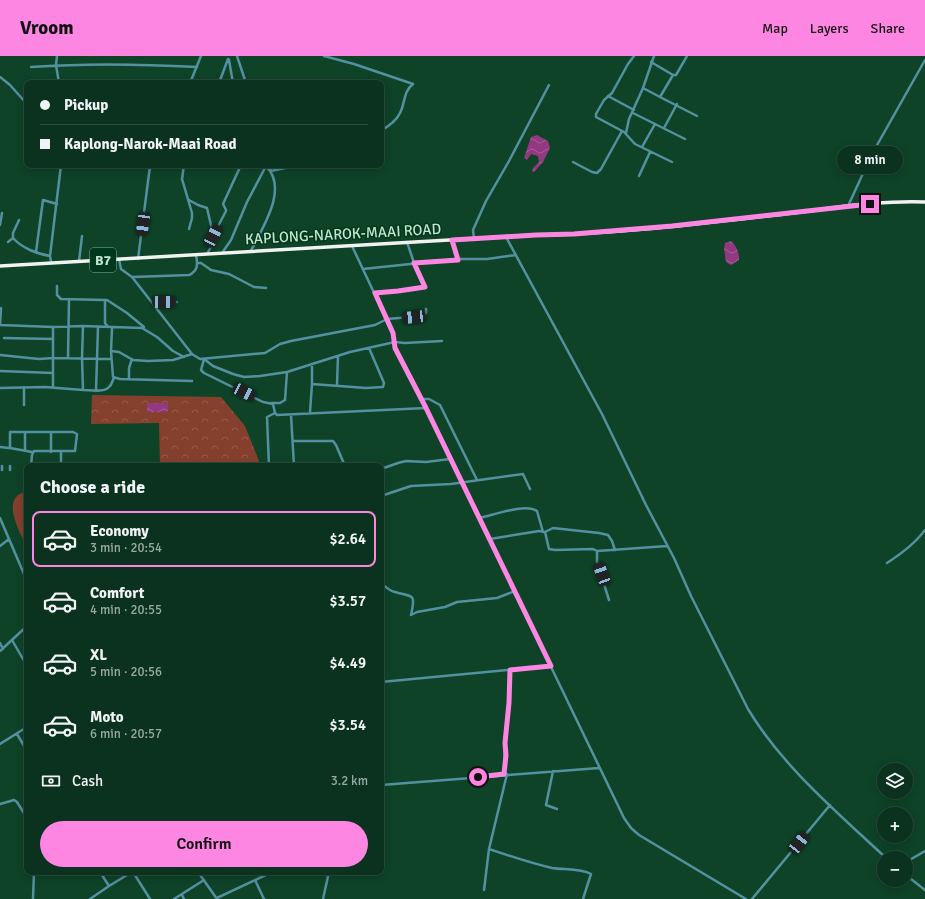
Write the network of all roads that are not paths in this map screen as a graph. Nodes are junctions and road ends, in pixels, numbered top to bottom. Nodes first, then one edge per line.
1 (57, 56) edge
2 (201, 56) edge
3 (238, 56) edge
4 (324, 56) edge
5 (634, 56) edge
6 (654, 56) edge
7 (687, 56) edge
8 (229, 57) edge
9 (925, 60) edge
10 (651, 62) junction
11 (56, 65) junction
12 (31, 66) dead end
13 (197, 67) junction
14 (673, 75) junction
15 (0, 77) edge
16 (58, 80) edge
17 (191, 80) edge
18 (220, 80) edge
19 (233, 80) edge
20 (245, 80) edge
21 (549, 85) dead end
22 (643, 88) junction
23 (608, 96) junction
24 (660, 97) junction
25 (24, 101) edge
26 (677, 104) junction
27 (633, 112) junction
28 (697, 116) dead end
29 (655, 124) junction
30 (664, 128) junction
31 (384, 129) edge
32 (622, 131) junction
33 (626, 133) junction
34 (685, 139) dead end
35 (642, 147) junction
36 (650, 152) junction
37 (573, 162) dead end
38 (672, 162) dead end
39 (61, 168) edge
40 (150, 168) edge
41 (184, 168) edge
42 (240, 168) edge
43 (265, 168) edge
44 (269, 168) edge
45 (285, 168) edge
46 (271, 171) junction
47 (639, 176) dead end
48 (189, 200) junction
49 (925, 202) edge
50 (57, 204) junction
51 (848, 206) junction
52 (2, 212) dead end
53 (19, 220) dead end
54 (0, 225) edge
55 (189, 229) dead end
56 (82, 236) dead end
57 (213, 236) junction
58 (506, 237) junction
59 (13, 238) junction
60 (474, 238) junction
61 (452, 240) junction
62 (8, 242) dead end
63 (407, 242) junction
64 (351, 246) junction
65 (251, 251) junction
66 (36, 252) junction
67 (222, 253) junction
68 (206, 254) junction
69 (196, 255) junction
70 (516, 255) junction
71 (50, 256) junction
72 (138, 259) junction
73 (119, 260) junction
74 (458, 260) junction
75 (79, 261) junction
76 (51, 262) junction
77 (198, 263) junction
78 (414, 263) junction
79 (0, 266) edge
80 (363, 269) junction
81 (132, 277) junction
82 (58, 286) dead end
83 (266, 288) dead end
84 (375, 293) junction
85 (69, 299) junction
86 (105, 300) junction
87 (151, 302) junction
88 (177, 302) dead end
89 (0, 308) edge
90 (426, 309) dead end
91 (386, 319) junction
92 (0, 325) edge
93 (68, 326) junction
94 (83, 326) junction
95 (53, 327) junction
96 (98, 327) junction
97 (108, 327) junction
98 (112, 328) junction
99 (146, 329) junction
100 (4, 338) dead end
101 (53, 339) junction
102 (442, 341) dead end
103 (395, 342) junction
104 (369, 348) junction
105 (111, 351) junction
106 (192, 354) junction
107 (0, 355) edge
108 (338, 356) junction
109 (184, 357) junction
110 (53, 358) junction
111 (68, 358) junction
112 (82, 358) junction
113 (96, 358) junction
114 (111, 359) junction
115 (132, 359) junction
116 (204, 359) junction
117 (312, 364) junction
118 (0, 372) edge
119 (287, 372) junction
120 (53, 373) junction
121 (114, 378) junction
122 (129, 379) junction
123 (192, 381) dead end
124 (312, 384) junction
125 (337, 385) junction
126 (24, 387) junction
127 (0, 388) edge
128 (53, 388) junction
129 (83, 390) junction
130 (96, 391) junction
131 (422, 399) junction
132 (271, 403) junction
133 (24, 405) dead end
134 (426, 408) junction
135 (310, 412) junction
136 (275, 413) junction
137 (290, 415) junction
138 (25, 432) junction
139 (51, 433) junction
140 (293, 441) junction
141 (0, 448) edge
142 (10, 448) junction
143 (24, 450) junction
144 (32, 452) junction
145 (51, 452) junction
146 (61, 452) junction
147 (450, 459) junction
148 (31, 463) edge
149 (61, 463) edge
150 (269, 463) edge
151 (294, 463) edge
152 (344, 463) edge
153 (2, 466) dead end
154 (10, 466) dead end
155 (384, 468) edge
156 (2, 470) dead end
157 (10, 470) dead end
158 (477, 480) junction
159 (462, 483) junction
160 (530, 489) dead end
161 (384, 495) edge
162 (0, 518) edge
163 (479, 518) junction
164 (925, 530) edge
165 (544, 532) junction
166 (9, 539) junction
167 (490, 539) junction
168 (0, 546) edge
169 (667, 546) junction
170 (615, 550) junction
171 (597, 551) junction
172 (887, 563) dead end
173 (24, 574) edge
174 (384, 585) edge
175 (515, 591) junction
176 (608, 600) dead end
177 (24, 629) edge
178 (12, 640) junction
179 (0, 643) edge
180 (1, 650) edge
181 (24, 661) edge
182 (551, 666) junction
183 (510, 670) junction
184 (384, 682) edge
185 (24, 729) edge
186 (17, 734) junction
187 (0, 744) edge
188 (24, 746) edge
189 (599, 768) junction
190 (553, 771) junction
191 (506, 774) junction
192 (384, 785) edge
193 (0, 804) edge
194 (830, 806) junction
195 (558, 809) dead end
196 (24, 813) edge
197 (489, 849) junction
198 (878, 851) edge
199 (925, 851) edge
200 (913, 858) edge
201 (34, 875) edge
202 (102, 875) edge
203 (127, 875) edge
204 (134, 875) edge
205 (200, 875) edge
206 (266, 875) edge
207 (328, 875) edge
208 (204, 880) junction
209 (255, 880) junction
210 (913, 881) edge
211 (109, 886) junction
212 (484, 890) dead end
213 (925, 890) edge
214 (182, 895) junction
215 (33, 899) edge
216 (90, 899) edge
217 (150, 899) edge
218 (174, 899) edge
219 (184, 899) edge
220 (217, 899) edge
221 (264, 899) edge
222 (324, 899) edge
223 (583, 899) edge
224 (746, 899) edge
225 (752, 899) edge

1 - 11 street
2 - 13 street
3 - 20 street
4 - 31 street
5 - 23 street
6 - 10 street
7 - 14 street
8 - 18 street
8 - 19 street
9 - 51 street
10 - 14 street
10 - 22 street
11 - 12 street
11 - 13 street
11 - 16 street
13 - 17 street
14 - 24 street
15 - 25 street
21 - 60 street
22 - 24 street
22 - 27 street
23 - 27 street
23 - 32 street
24 - 26 street
26 - 28 street
26 - 30 street
27 - 29 street
27 - 33 street
29 - 30 street
29 - 35 street
30 - 34 street
32 - 33 street
32 - 37 street
33 - 35 street
35 - 36 street
36 - 38 street
36 - 47 street
39 - 50 street
40 - 72 street
41 - 48 street
42 - 57 street
43 - 67 street
44 - 46 street
45 - 46 street
46 - 65 street
48 - 55 street
48 - 57 street
49 - 51 highway, KAPLONG-NAROK-MAAI ROAD / B7
50 - 66 street
50 - 71 street
51 - 58 highway, KAPLONG-NAROK-MAAI ROAD / B7
52 - 54 street
53 - 59 street
56 - 75 street
57 - 68 street
58 - 60 highway, KAPLONG-NAROK-MAAI ROAD / B7
58 - 70 street
59 - 62 street
59 - 66 street
60 - 61 highway, KAPLONG-NAROK-MAAI ROAD / B7
61 - 63 highway, KAPLONG-NAROK-MAAI ROAD / B7
61 - 74 street
63 - 64 highway, KAPLONG-NAROK-MAAI ROAD / B7
63 - 78 street
64 - 65 highway, KAPLONG-NAROK-MAAI ROAD / B7
64 - 80 street
65 - 67 highway, KAPLONG-NAROK-MAAI ROAD / B7
66 - 71 street
67 - 68 highway, KAPLONG-NAROK-MAAI ROAD / B7
68 - 69 highway, KAPLONG-NAROK-MAAI ROAD / B7
69 - 72 highway, KAPLONG-NAROK-MAAI ROAD / B7
69 - 77 street
70 - 74 street
70 - 169 street
71 - 76 street
72 - 73 highway, KAPLONG-NAROK-MAAI ROAD / B7
73 - 75 highway, KAPLONG-NAROK-MAAI ROAD / B7
73 - 81 street
74 - 78 street
75 - 76 highway, KAPLONG-NAROK-MAAI ROAD / B7
76 - 79 highway, KAPLONG-NAROK-MAAI ROAD / B7
77 - 81 street
77 - 83 street
78 - 80 street
78 - 84 street
80 - 84 street
81 - 87 street
82 - 85 street
84 - 91 street
85 - 86 street
85 - 93 street
86 - 97 street
86 - 99 street
87 - 88 street
87 - 106 street
89 - 92 street
90 - 91 street
91 - 103 street
91 - 116 street
92 - 95 street
93 - 94 street
93 - 95 street
93 - 111 street
94 - 96 street
94 - 112 street
95 - 101 street
96 - 97 street
96 - 113 street
97 - 98 street
98 - 99 street
98 - 105 street
99 - 109 street
100 - 101 street
101 - 110 street
102 - 103 street
103 - 104 street
103 - 131 street
104 - 108 street
104 - 125 street
105 - 114 street
105 - 115 street
106 - 109 street
106 - 116 street
107 - 110 street
108 - 117 street
108 - 125 street
109 - 115 street
110 - 111 street
110 - 120 street
111 - 112 street
112 - 113 street
112 - 129 street
113 - 114 street
113 - 130 street
114 - 121 street
115 - 122 street
116 - 119 street
116 - 132 street
117 - 119 street
117 - 124 street
118 - 120 street
119 - 132 street
120 - 128 street
121 - 122 street
121 - 130 street
122 - 123 street
124 - 125 street
124 - 135 street
126 - 127 street
126 - 128 street
126 - 133 street
128 - 129 street
129 - 130 street
131 - 134 street
131 - 158 street
132 - 136 street
134 - 135 street
134 - 147 street
135 - 137 street
136 - 137 street
136 - 150 street
137 - 140 street
138 - 139 street
138 - 142 street
138 - 143 street
139 - 145 street
139 - 146 street
140 - 151 street
140 - 152 street
141 - 142 street
142 - 143 street
143 - 144 street
144 - 145 street
144 - 148 street
145 - 146 street
146 - 149 street
147 - 155 street
147 - 159 street
153 - 156 street
154 - 157 street
158 - 159 street
158 - 160 street
159 - 161 street
159 - 163 street
162 - 166 street
163 - 165 street
163 - 167 street
164 - 172 street
165 - 167 street
165 - 170 street
165 - 171 street
166 - 168 street
166 - 173 street
167 - 175 street
169 - 170 street
169 - 194 street
170 - 171 street
171 - 176 street
174 - 175 street
175 - 182 street
177 - 178 street
178 - 180 street
178 - 181 street
179 - 180 street
182 - 183 street
182 - 189 street
183 - 184 street
183 - 191 street
185 - 186 street
186 - 187 street
186 - 188 street
189 - 190 street
189 - 224 street
190 - 191 street
190 - 195 street
191 - 192 street
191 - 197 street
193 - 196 street
194 - 198 street
194 - 225 street
197 - 212 street
197 - 223 street
199 - 200 street
201 - 215 street
202 - 211 street
203 - 211 street
204 - 217 street
205 - 208 street
206 - 209 street
207 - 222 street
208 - 214 street
208 - 220 street
209 - 220 street
209 - 221 street
210 - 213 street
211 - 216 street
214 - 218 street
214 - 219 street

